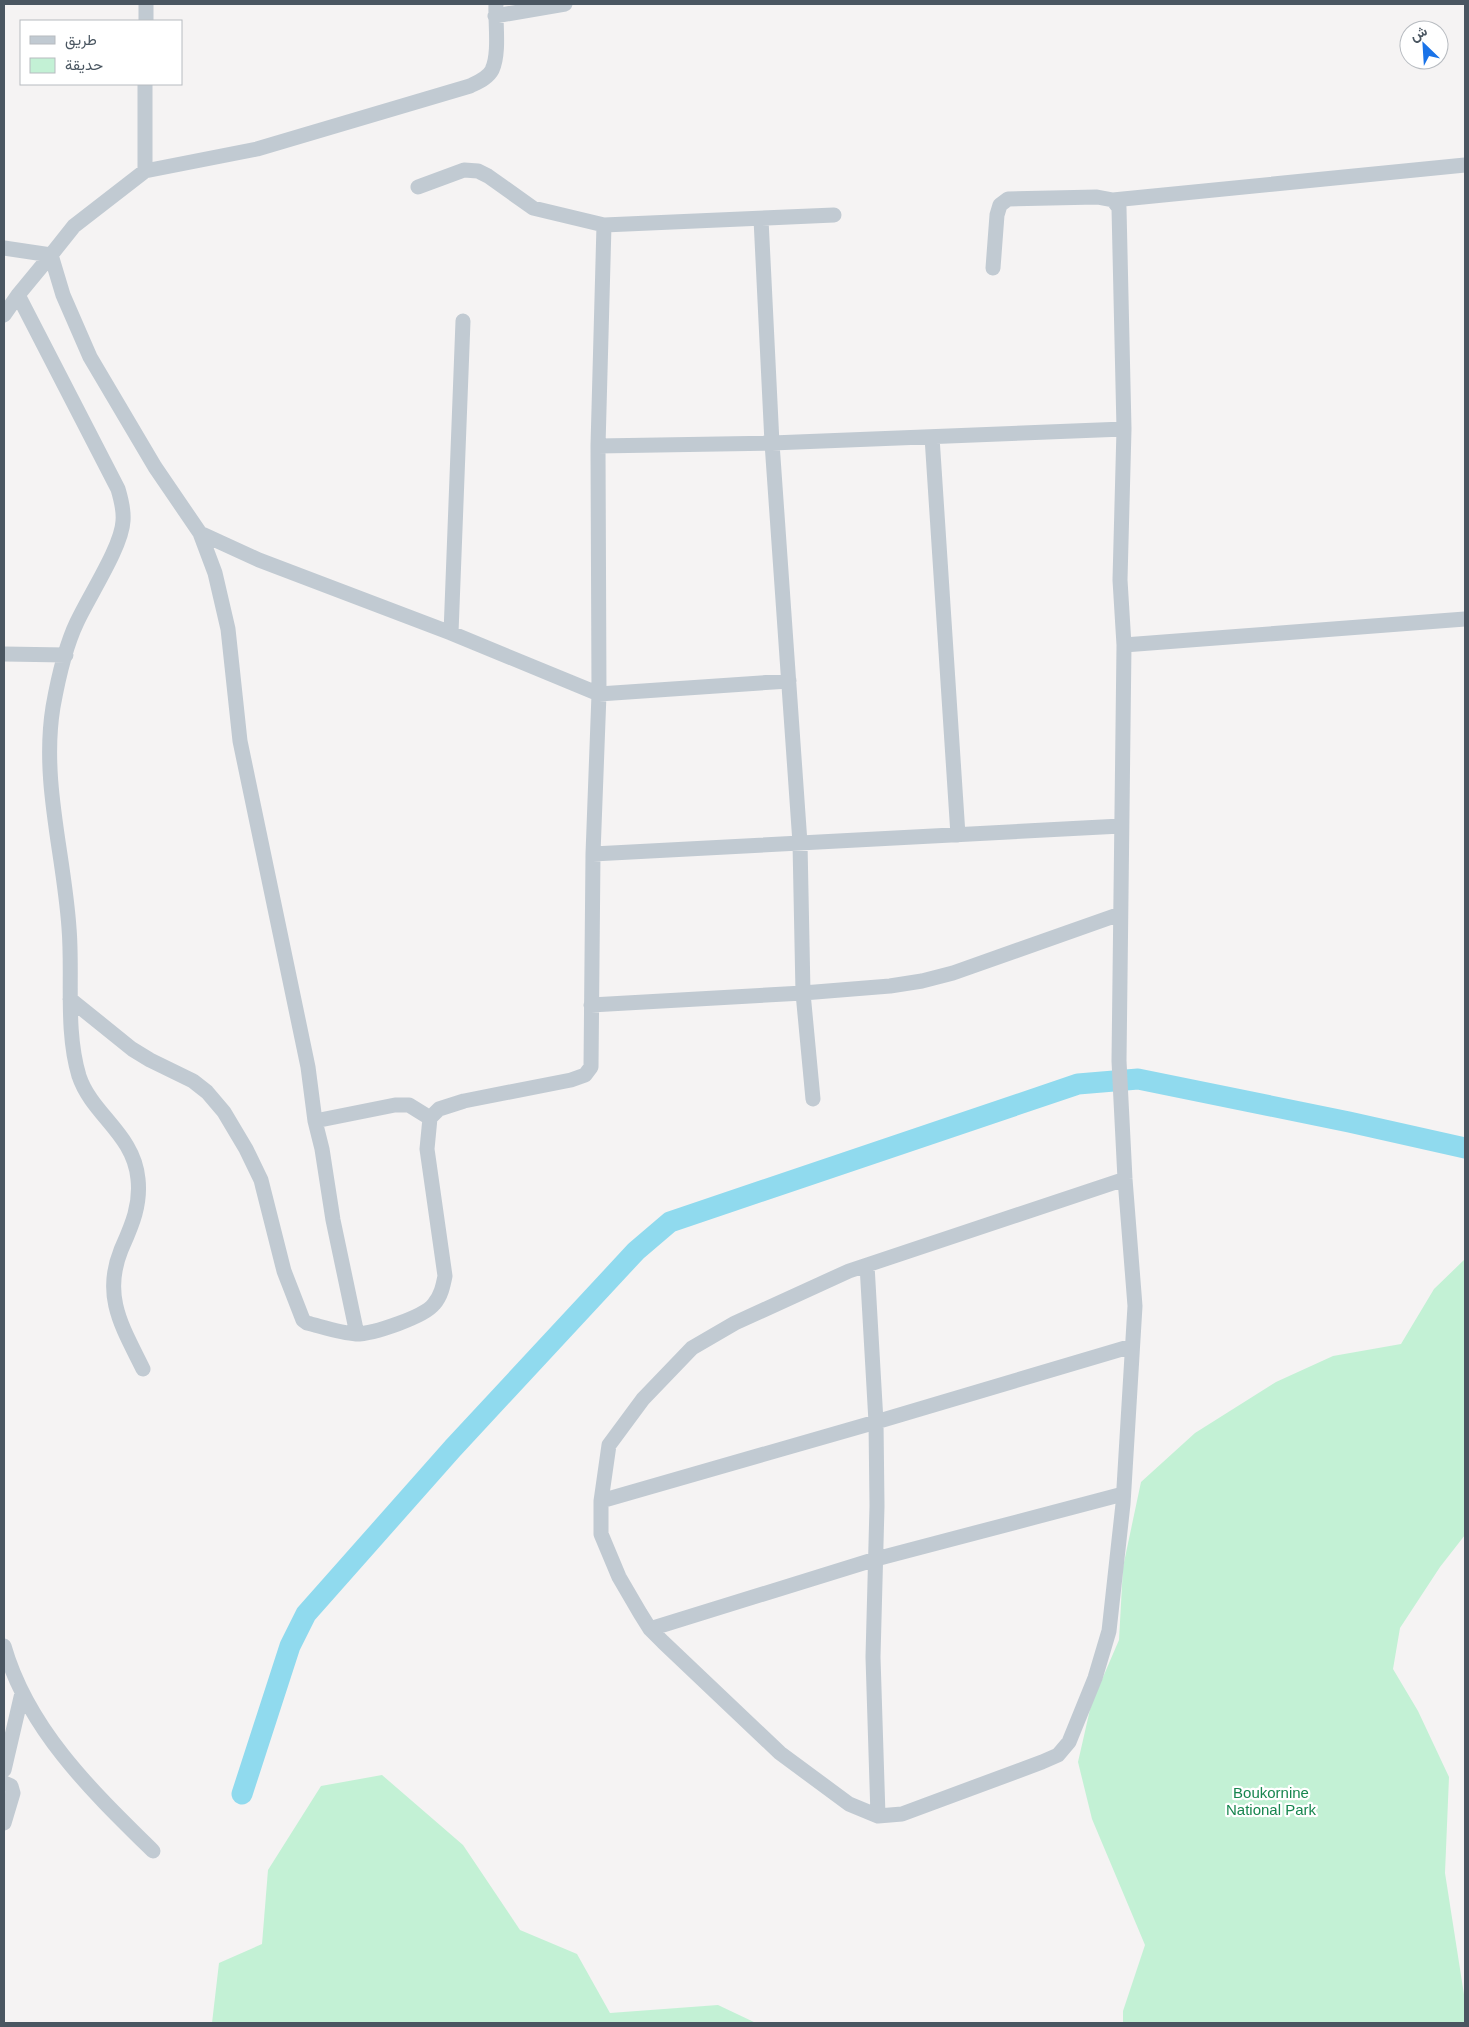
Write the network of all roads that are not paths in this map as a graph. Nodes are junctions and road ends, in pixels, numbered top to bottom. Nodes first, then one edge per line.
1 (146, 4) edge
2 (565, 4) edge
3 (496, 10) edge
4 (146, 20) edge
5 (145, 85) edge
6 (1465, 165) edge
7 (145, 171) junction
8 (418, 187) dead end
9 (1113, 200) junction
10 (834, 215) dead end
11 (761, 219) junction
12 (604, 225) junction
13 (4, 248) edge
14 (52, 255) junction
15 (993, 268) dead end
16 (18, 295) junction
17 (4, 315) edge
18 (463, 321) dead end
19 (1124, 429) junction
20 (932, 437) junction
21 (772, 443) junction
22 (598, 446) junction
23 (200, 533) junction
24 (1465, 619) edge
25 (451, 633) junction
26 (1124, 645) junction
27 (4, 654) edge
28 (66, 655) junction
29 (789, 681) junction
30 (599, 694) junction
31 (1121, 826) junction
32 (958, 835) junction
33 (800, 843) junction
34 (593, 854) junction
35 (1120, 914) junction
36 (803, 993) junction
37 (70, 999) junction
38 (591, 1005) junction
39 (813, 1099) dead end
40 (430, 1118) junction
41 (315, 1121) junction
42 (1125, 1179) junction
43 (867, 1264) junction
44 (357, 1334) junction
45 (1132, 1346) junction
46 (143, 1369) dead end
47 (876, 1422) junction
48 (1123, 1494) junction
49 (601, 1501) junction
50 (876, 1559) junction
51 (650, 1629) junction
52 (4, 1646) edge
53 (22, 1692) junction
54 (4, 1770) edge
55 (4, 1783) edge
56 (878, 1816) junction
57 (4, 1823) edge
58 (154, 1851) dead end

1 - 4 street
2 - 3 street
3 - 7 street
5 - 7 street
6 - 9 street
7 - 14 street
8 - 12 street
9 - 15 street
9 - 19 street
10 - 11 street
11 - 12 street
11 - 21 street
12 - 22 street
13 - 14 street
14 - 16 street
14 - 23 street
16 - 17 street
16 - 28 street
18 - 25 street
19 - 20 street
19 - 26 street
20 - 21 street
20 - 32 street
21 - 22 street
21 - 29 street
22 - 30 street
23 - 25 street
23 - 41 street
24 - 26 street
25 - 30 street
26 - 31 street
27 - 28 street
28 - 37 street
29 - 30 street
29 - 33 street
30 - 34 street
31 - 32 street
31 - 35 street
32 - 33 street
33 - 34 street
33 - 36 street
34 - 38 street
35 - 36 street
35 - 42 street
36 - 38 street
36 - 39 street
37 - 44 street
37 - 46 street
38 - 40 street
40 - 41 street
40 - 44 street
41 - 44 street
42 - 43 street
42 - 45 street
43 - 47 street
43 - 49 street
45 - 47 street
45 - 48 street
47 - 49 street
47 - 50 street
48 - 50 street
48 - 56 street
49 - 51 street
50 - 51 street
50 - 56 street
51 - 56 street
52 - 53 street
53 - 54 street
53 - 58 street
55 - 57 street

